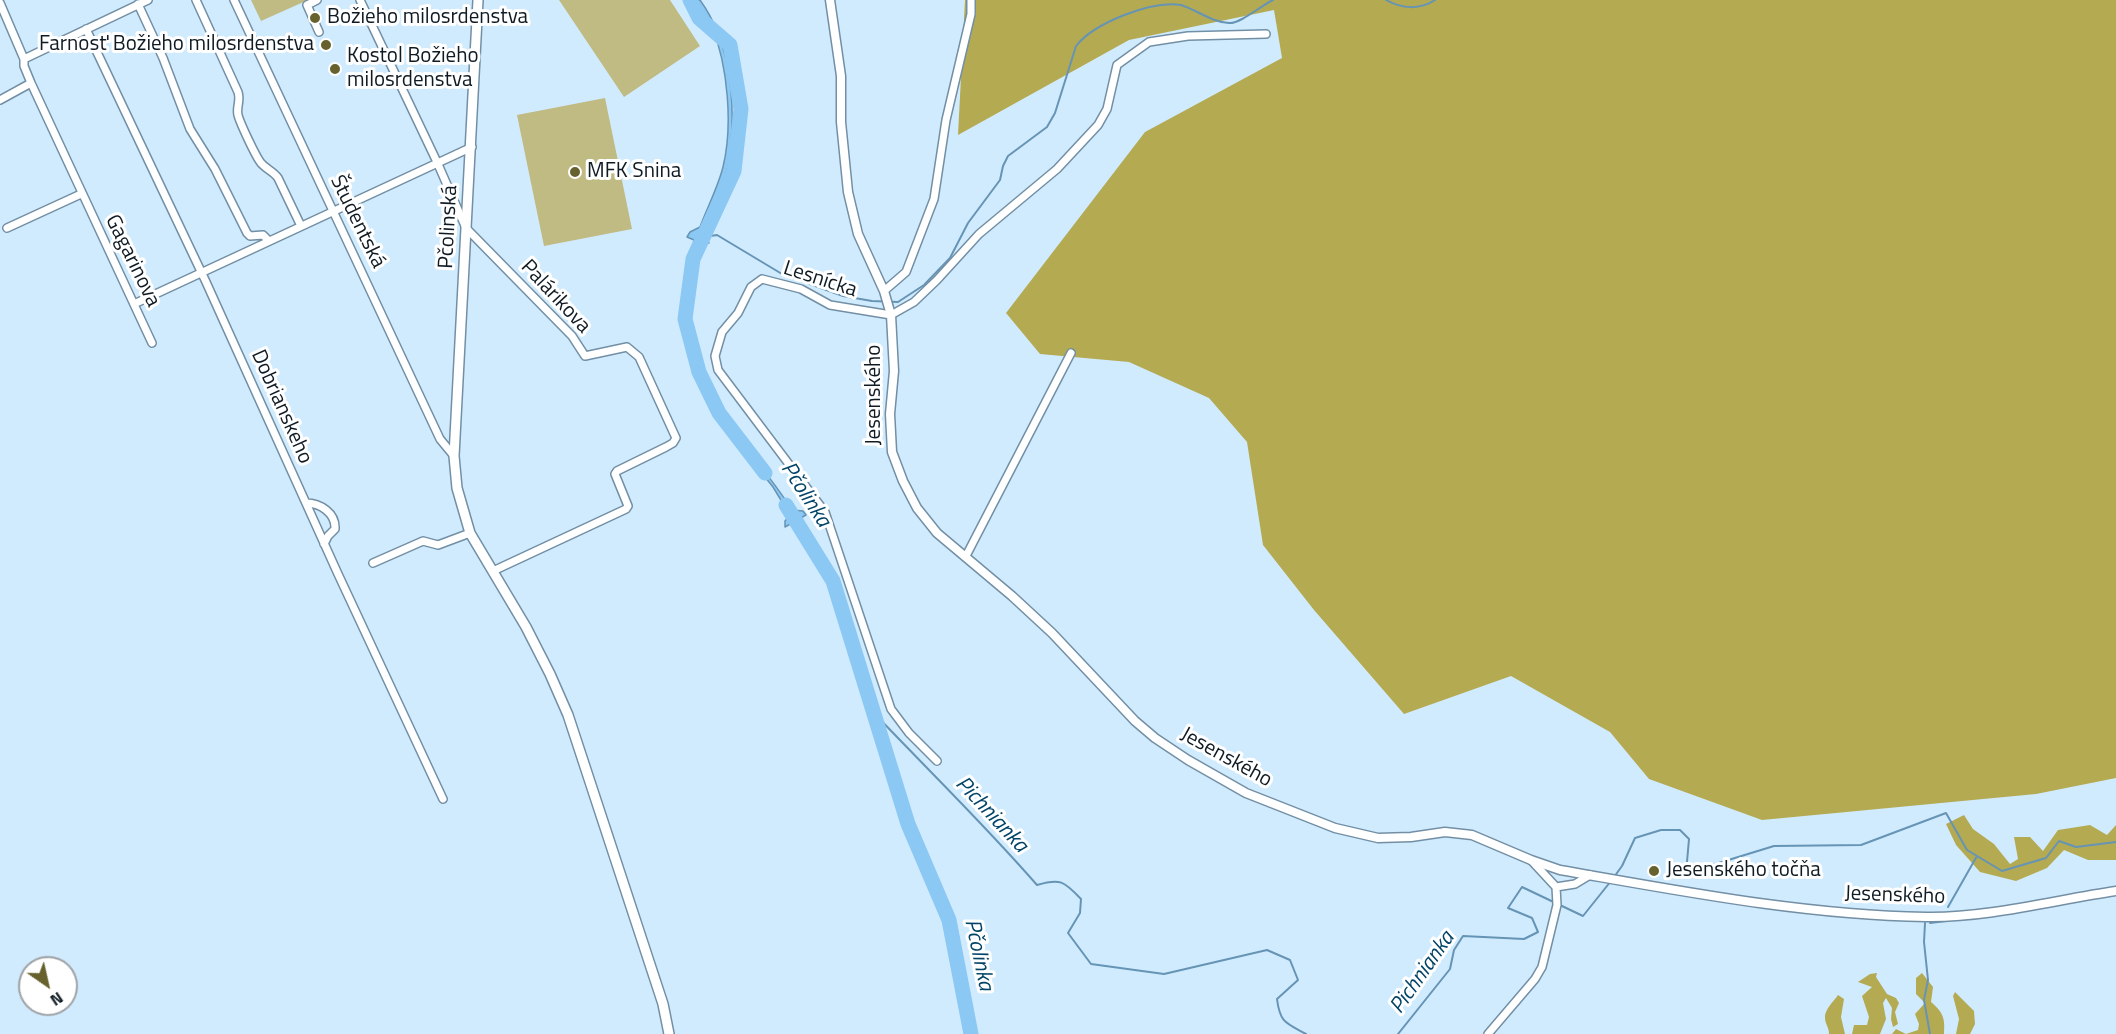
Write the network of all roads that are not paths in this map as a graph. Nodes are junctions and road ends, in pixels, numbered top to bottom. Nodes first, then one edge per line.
1 (148, 0) edge
2 (196, 0) edge
3 (234, 0) edge
4 (317, 0) edge
5 (360, 0) edge
6 (478, 0) edge
7 (830, 0) edge
8 (970, 0) edge
9 (0, 3) edge
10 (138, 4) junction
11 (86, 29) junction
12 (319, 33) dead end
13 (1266, 34) dead end
14 (24, 58) junction
15 (31, 84) junction
16 (0, 100) edge
17 (472, 147) junction
18 (437, 162) junction
19 (81, 194) junction
20 (333, 211) junction
21 (301, 226) junction
22 (7, 228) dead end
23 (466, 228) junction
24 (269, 241) junction
25 (202, 273) junction
26 (884, 291) junction
27 (134, 304) junction
28 (891, 315) junction
29 (152, 343) dead end
30 (1071, 353) dead end
31 (454, 456) junction
32 (306, 503) junction
33 (470, 532) junction
34 (324, 543) junction
35 (966, 556) junction
36 (373, 563) dead end
37 (493, 571) junction
38 (937, 761) dead end
39 (443, 799) dead end
40 (1531, 860) junction
41 (1590, 875) junction
42 (1556, 887) junction
43 (2116, 891) edge
44 (669, 1034) edge
45 (1488, 1034) edge

1 - 10 street
2 - 21 street
3 - 20 street, Študentská
4 - 12 street
5 - 18 street, Palárikova
6 - 17 main road, Pčolinská
7 - 26 street, Jesenského
8 - 26 street
9 - 14 street, Gagarinova
10 - 11 street
10 - 24 street
11 - 14 street
11 - 25 street, Dobrianskeho
13 - 28 street
14 - 15 street, Gagarinova
15 - 16 street
15 - 19 street, Gagarinova
17 - 18 street
17 - 23 main road, Pčolinská
18 - 20 street
18 - 23 street, Palárikova
19 - 22 street
19 - 27 street, Gagarinova
20 - 21 street
20 - 31 street, Študentská
21 - 24 street
23 - 31 main road, Pčolinská
23 - 37 street, Palárikova
24 - 25 street
25 - 27 street
25 - 32 street, Dobrianskeho
26 - 28 street, Jesenského
27 - 29 street, Gagarinova
28 - 35 street, Jesenského
28 - 38 street, Lesnícka
30 - 35 street
31 - 33 main road, Pčolinská
32 - 34 street, Dobrianskeho
32 - 34 street
33 - 36 street
33 - 37 main road, Pčolinská
34 - 39 street, Dobrianskeho
35 - 40 street, Jesenského
37 - 44 main road, Pčolinská
40 - 41 street, Jesenského
40 - 42 street
41 - 42 street
41 - 43 street, Jesenského
42 - 45 street

